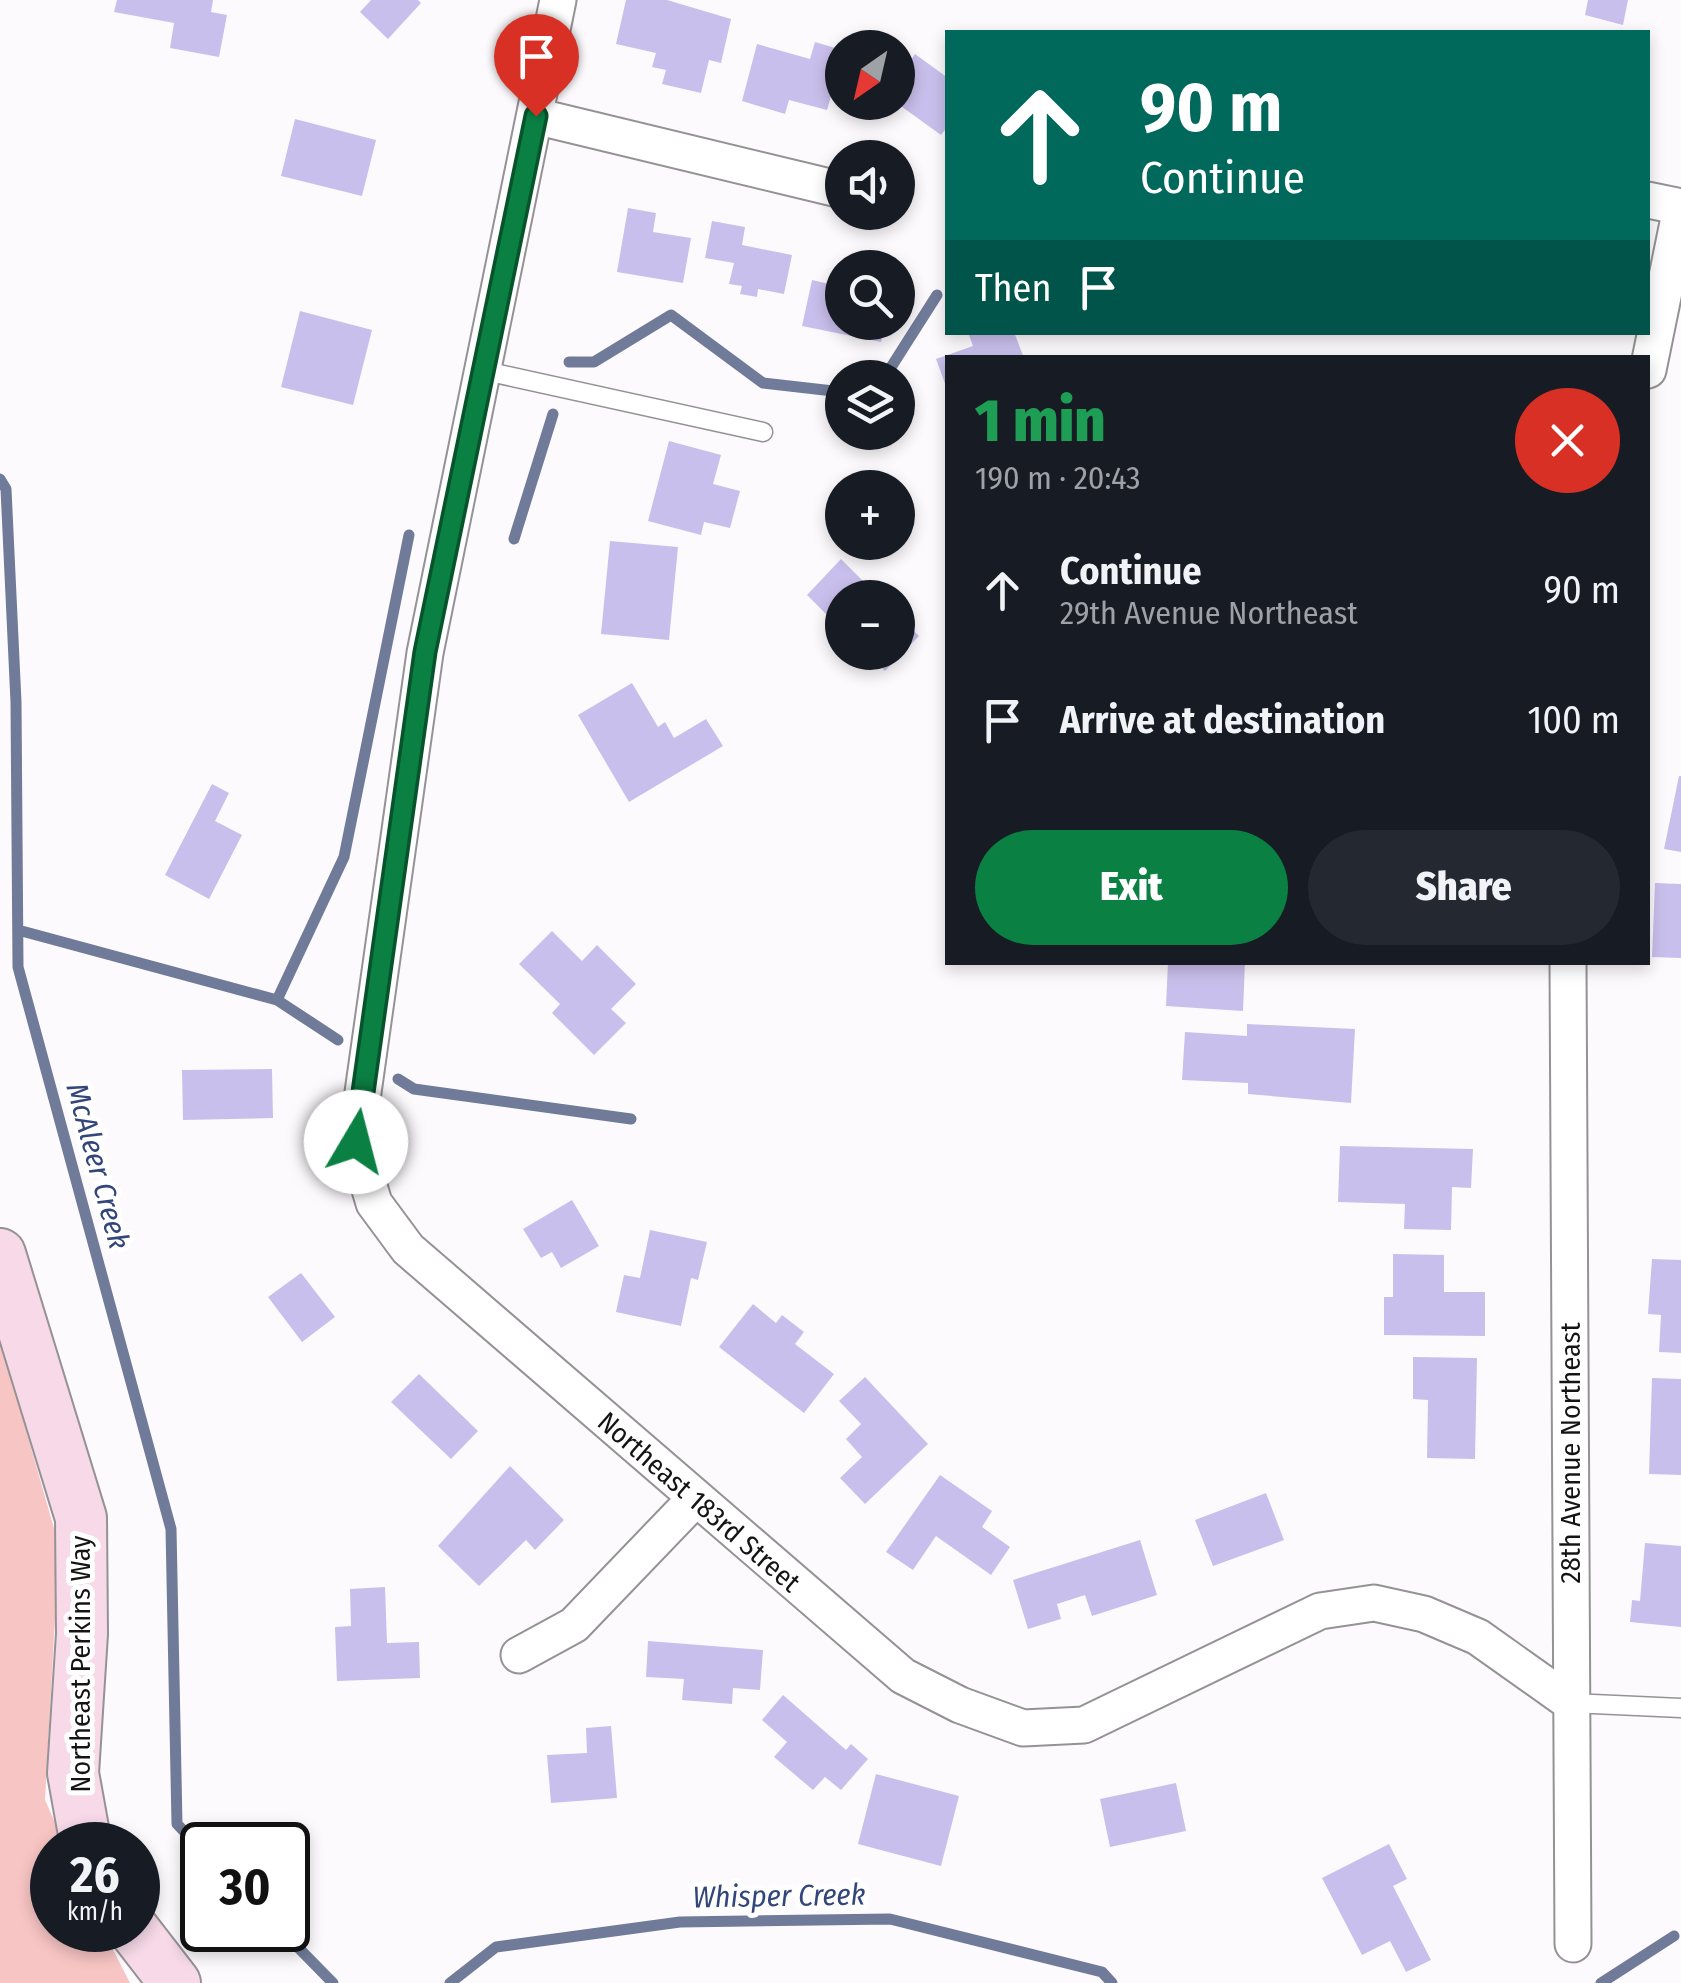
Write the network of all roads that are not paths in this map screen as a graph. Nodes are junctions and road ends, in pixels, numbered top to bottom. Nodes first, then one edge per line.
1 (558, 0) edge
2 (536, 116) junction
3 (825, 186) edge
4 (1650, 200) edge
5 (1681, 208) edge
6 (1650, 360) edge
7 (481, 370) junction
8 (764, 432) dead end
9 (1568, 965) edge
10 (0, 1254) edge
11 (695, 1499) junction
12 (519, 1655) dead end
13 (1570, 1703) junction
14 (1681, 1708) edge
15 (82, 1822) edge
16 (1573, 1944) dead end
17 (151, 1952) edge
18 (175, 1983) edge

1 - 2 street, Northeast 183rd Street
2 - 3 street
2 - 7 street, Northeast 183rd Street
4 - 5 street
5 - 6 street
7 - 8 lane
7 - 11 street, Northeast 183rd Street
9 - 13 street, 28th Avenue Northeast
10 - 15 street, Northeast Perkins Way
11 - 12 street
11 - 13 street, Northeast 183rd Street
13 - 14 lane
13 - 16 street, 28th Avenue Northeast
17 - 18 street

